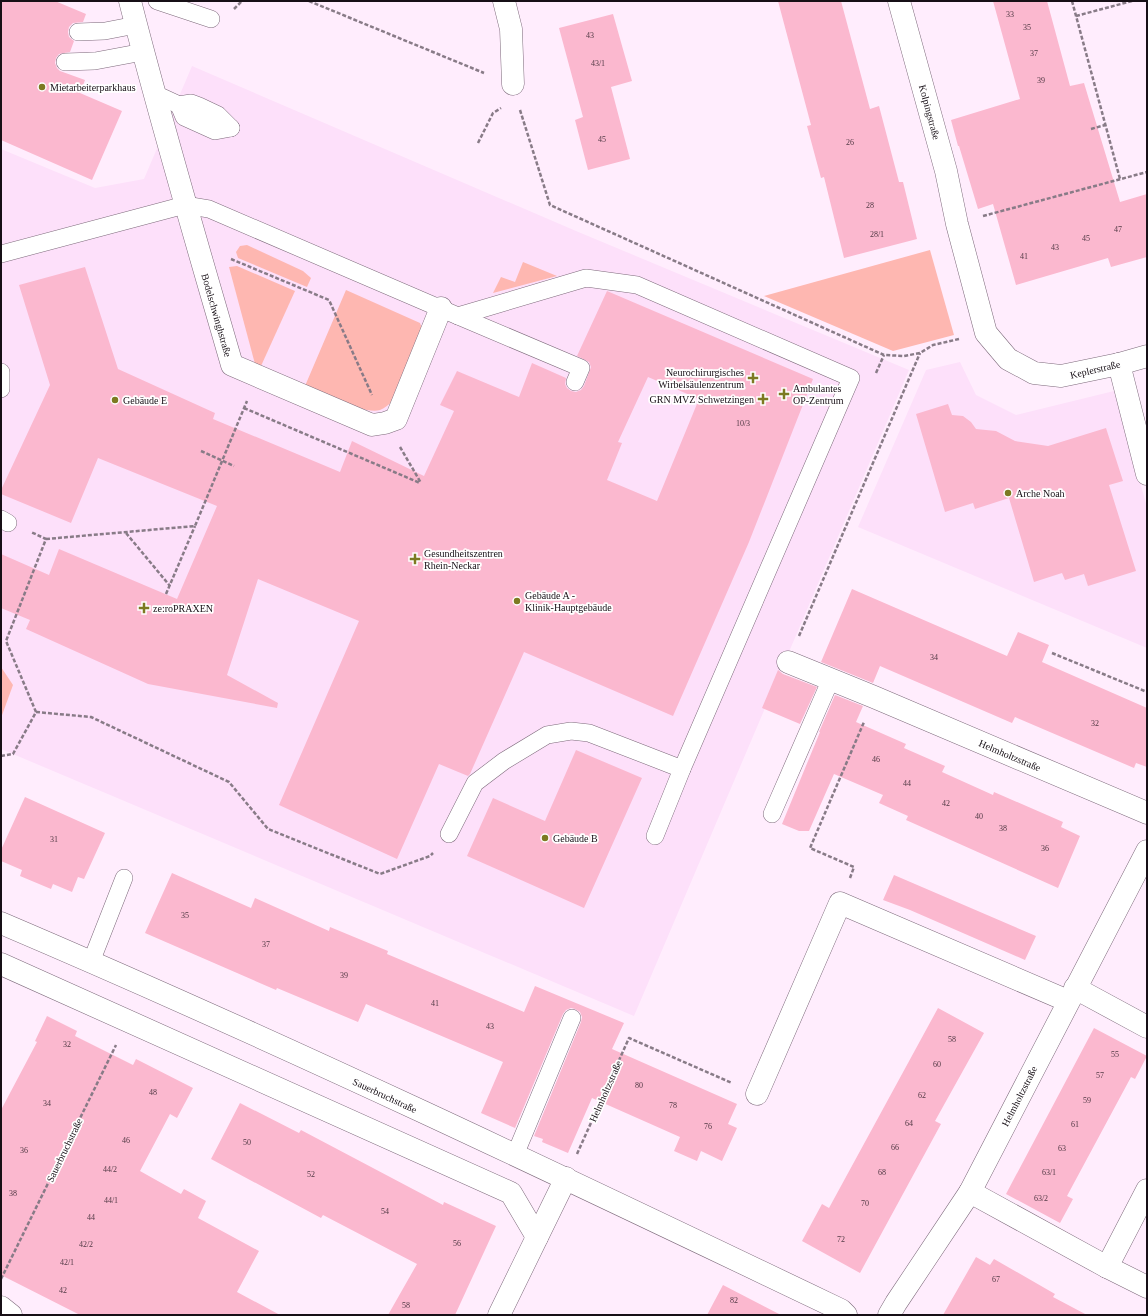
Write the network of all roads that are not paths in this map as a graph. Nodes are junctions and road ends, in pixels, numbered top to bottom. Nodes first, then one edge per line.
1 (130, 1) edge
2 (157, 1) edge
3 (504, 1) edge
4 (899, 1) edge
5 (211, 19) dead end
6 (136, 25) junction
7 (78, 32) dead end
8 (143, 52) junction
9 (65, 62) dead end
10 (515, 91) road end
11 (154, 93) junction
12 (180, 105) dead end
13 (185, 205) junction
14 (1, 254) edge
15 (450, 312) junction
16 (986, 332) joint
17 (1147, 356) edge
18 (1119, 364) junction
19 (1, 372) edge
20 (574, 382) dead end
21 (1, 389) edge
22 (1147, 474) edge
23 (788, 662) road end
24 (831, 679) junction
25 (682, 769) junction
26 (772, 814) dead end
27 (1147, 814) edge
28 (449, 834) road end
29 (655, 836) dead end
30 (1147, 851) edge
31 (124, 878) dead end
32 (1, 923) edge
33 (91, 962) junction
34 (1, 964) edge
35 (1072, 995) junction
36 (572, 1018) dead end
37 (1147, 1027) edge
38 (757, 1094) road end
39 (515, 1155) junction
40 (566, 1178) junction
41 (1147, 1190) edge
42 (970, 1192) junction
43 (537, 1237) junction
44 (1107, 1267) junction
45 (1147, 1287) edge
46 (1, 1308) edge
47 (11, 1315) edge
48 (499, 1315) edge
49 (846, 1315) edge
50 (890, 1315) edge

1 - 6 street, Bodelschwinghstraße
2 - 5 lane
3 - 10 street
4 - 16 street, Kolpingstraße
6 - 7 lane
6 - 8 street, Bodelschwinghstraße
8 - 9 lane
8 - 11 street, Bodelschwinghstraße
11 - 12 lane
11 - 13 street, Bodelschwinghstraße
13 - 14 lane
13 - 15 lane
13 - 15 street, Bodelschwinghstraße
15 - 20 lane
15 - 25 lane
16 - 18 street, Keplerstraße
17 - 18 street, Keplerstraße
18 - 22 street
19 - 21 lane
23 - 24 street, Helmholtzstraße
24 - 26 lane
24 - 27 street, Helmholtzstraße
25 - 28 lane
25 - 29 lane
30 - 35 street, Helmholtzstraße
31 - 33 lane
32 - 33 street, Sauerbruchstraße
33 - 39 street, Sauerbruchstraße
34 - 43 street
35 - 37 street
35 - 38 street
35 - 42 street, Helmholtzstraße
36 - 39 lane
39 - 40 street, Sauerbruchstraße
40 - 43 street
40 - 49 street
41 - 44 street
42 - 44 street
42 - 50 street, Helmholtzstraße
43 - 48 street
44 - 45 street
46 - 47 street

